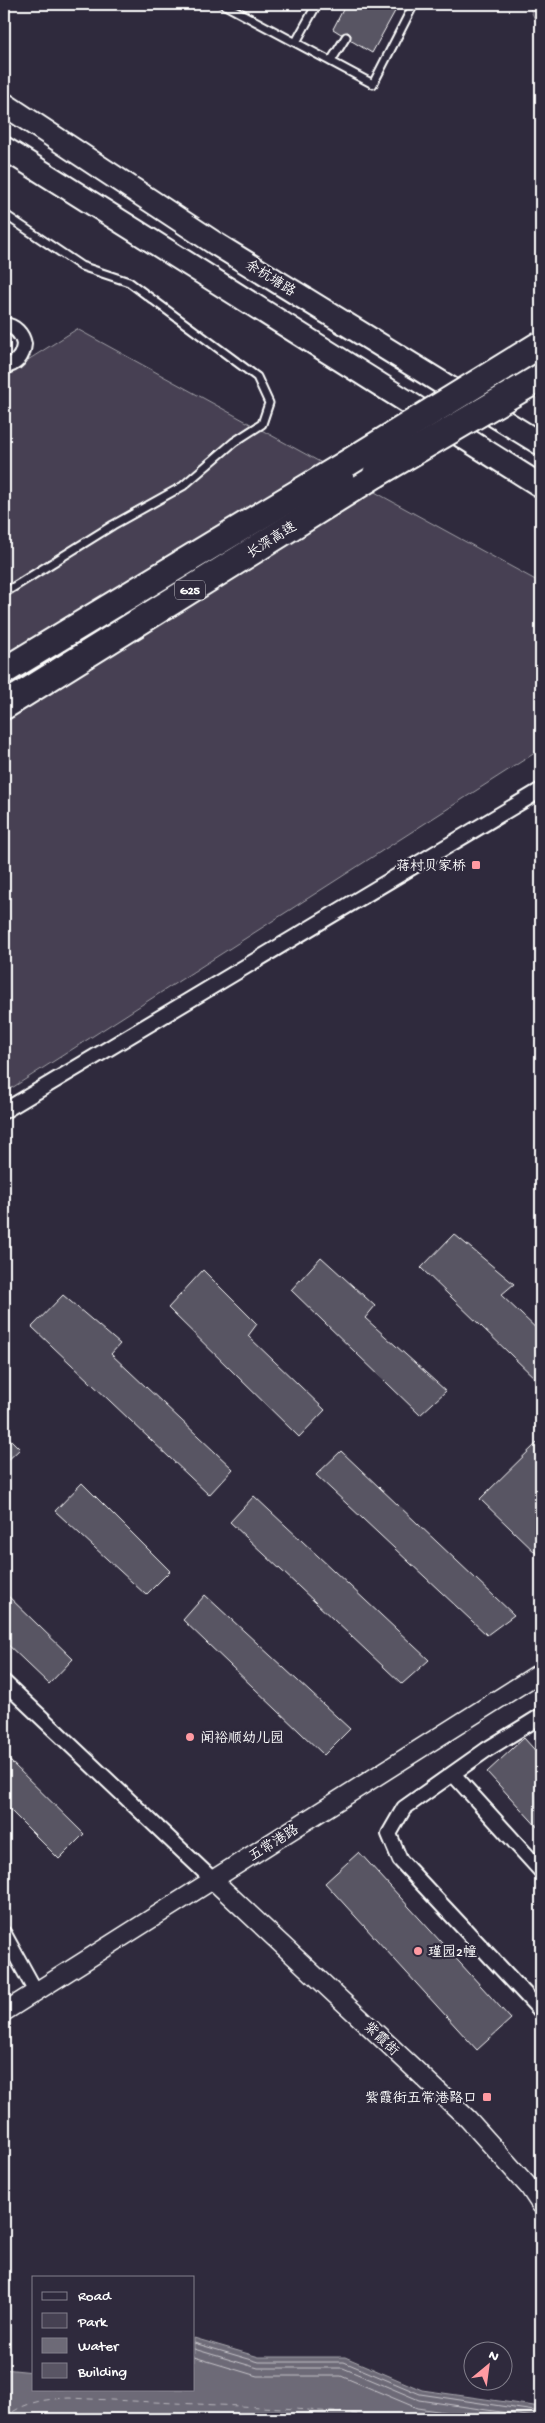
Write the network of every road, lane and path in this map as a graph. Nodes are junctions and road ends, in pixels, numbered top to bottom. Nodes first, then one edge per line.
1 (317, 4) edge
2 (414, 4) edge
3 (227, 5) edge
4 (346, 37) dead end
5 (296, 42) junction
6 (331, 61) junction
7 (4, 104) edge
8 (4, 148) edge
9 (4, 214) edge
10 (4, 326) edge
11 (541, 344) edge
12 (4, 366) edge
13 (541, 377) edge
14 (541, 444) edge
15 (541, 486) edge
16 (4, 593) edge
17 (4, 670) edge
18 (4, 706) edge
19 (541, 790) edge
20 (4, 1110) edge
21 (541, 1672) edge
22 (4, 1682) edge
23 (541, 1716) edge
24 (453, 1774) junction
25 (541, 1871) edge
26 (213, 1880) junction
27 (4, 1934) edge
28 (36, 1992) junction
29 (541, 2011) edge
30 (4, 2012) edge
31 (541, 2205) edge

1 - 5 lane
2 - 6 lane
3 - 5 lane
4 - 6 lane
5 - 6 lane
7 - 14 main road, 余杭塘路
8 - 15 main road
9 - 16 lane
10 - 12 street
11 - 17 highway, 长深高速 / G25, bridge
13 - 18 highway, 长深高速 / G25, bridge
19 - 20 street
21 - 26 street, 五常港路
22 - 26 street
23 - 24 street
24 - 25 street
24 - 29 street
26 - 28 street, 五常港路
26 - 31 street, 紫霞街
27 - 28 street
28 - 30 street, 五常港路

